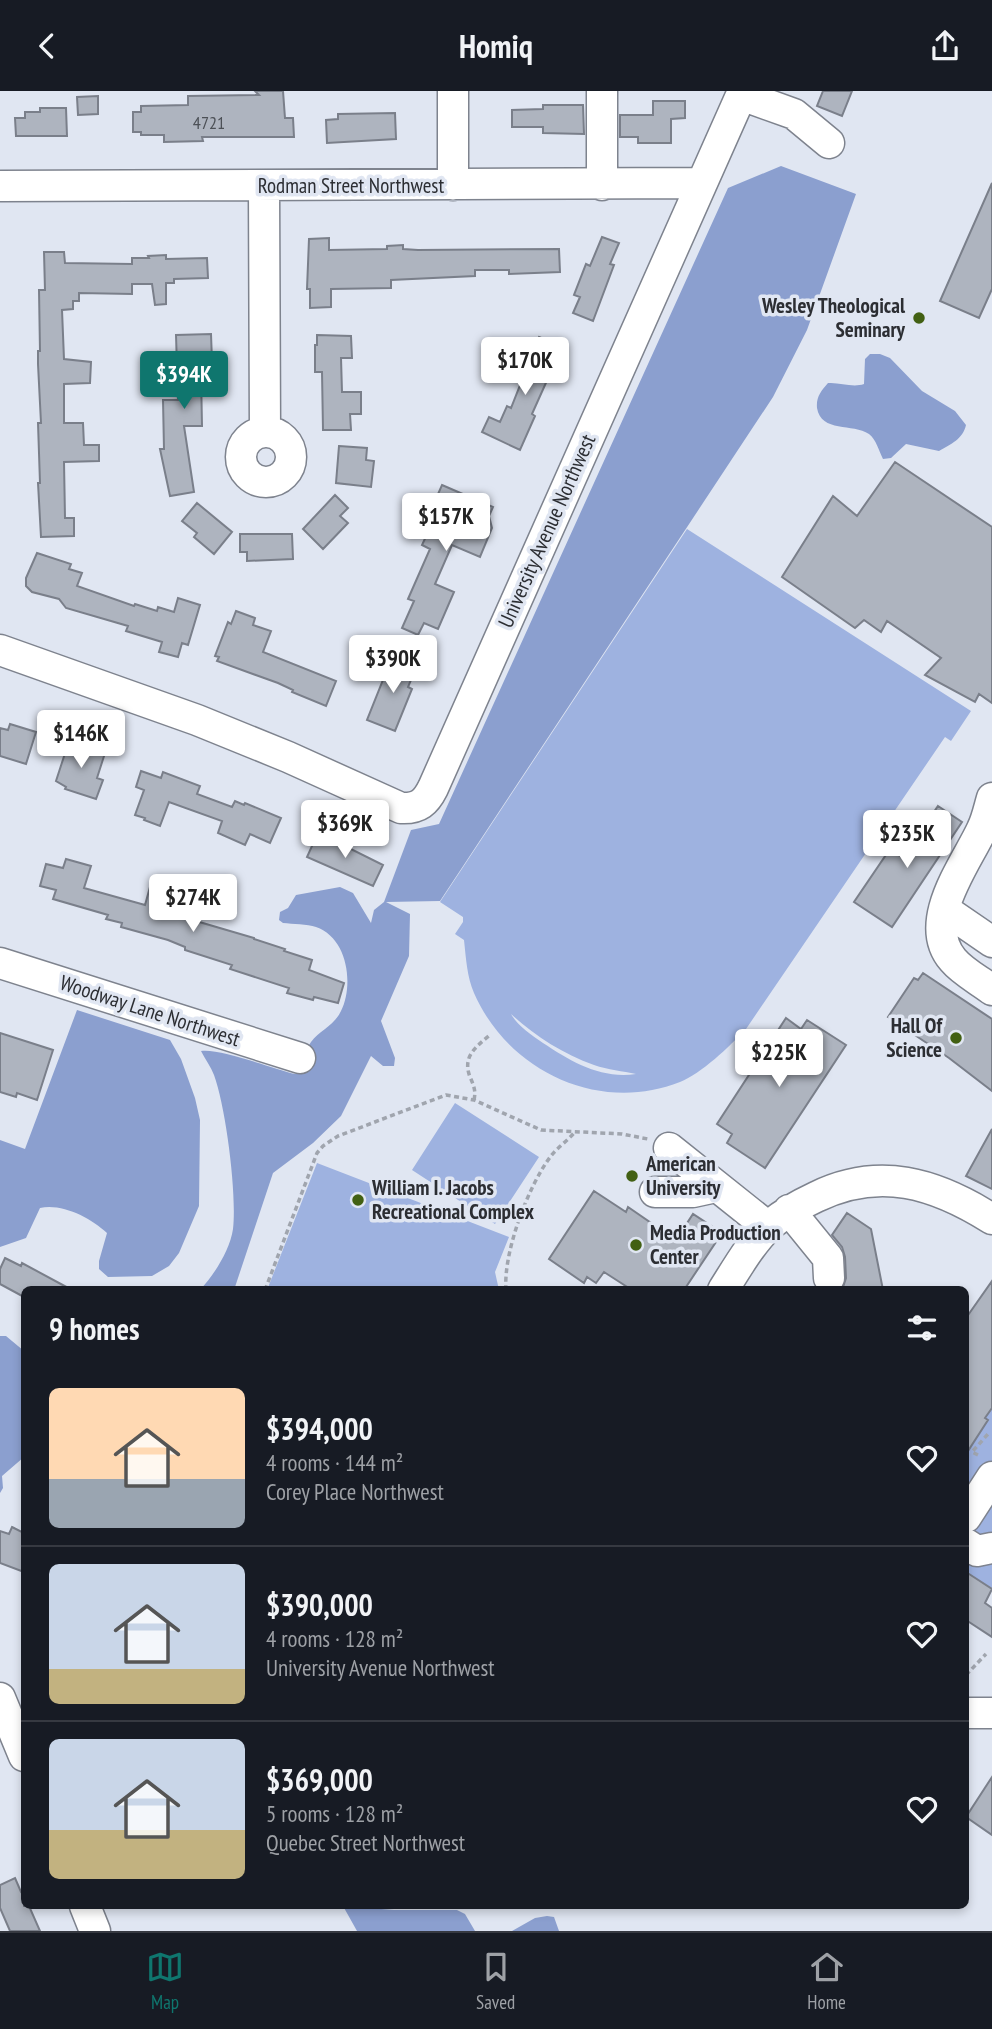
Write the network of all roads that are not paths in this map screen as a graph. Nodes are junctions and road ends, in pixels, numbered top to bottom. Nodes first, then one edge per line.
1 (453, 91) edge
2 (603, 91) edge
3 (742, 93) edge
4 (829, 143) dead end
5 (702, 183) junction
6 (453, 185) junction
7 (602, 185) junction
8 (0, 186) edge
9 (264, 187) junction
10 (265, 432) dead end
11 (0, 650) edge
12 (992, 797) edge
13 (944, 909) junction
14 (992, 942) edge
15 (0, 963) edge
16 (992, 990) edge
17 (300, 1058) dead end
18 (669, 1148) road end
19 (716, 1187) junction
20 (655, 1192) dead end
21 (779, 1219) junction
22 (992, 1219) edge
23 (829, 1278) dead end
24 (726, 1286) edge
25 (992, 1478) edge
26 (969, 1512) edge
27 (0, 1697) edge
28 (969, 1713) edge
29 (992, 1713) edge
30 (21, 1749) edge
31 (86, 1909) edge
32 (95, 1931) edge

1 - 6 street
2 - 7 street
3 - 4 street
3 - 5 street, University Avenue Northwest
5 - 7 street, Rodman Street Northwest
5 - 11 street, University Avenue Northwest
6 - 7 street, Rodman Street Northwest
6 - 9 street, Rodman Street Northwest
8 - 9 street, Rodman Street Northwest
9 - 10 street
12 - 13 street
13 - 14 street
13 - 16 street
15 - 17 street, Woodway Lane Northwest
18 - 19 street
19 - 20 street
19 - 21 street
21 - 22 street
21 - 23 street
21 - 24 street
25 - 26 street
27 - 30 street
28 - 29 street
31 - 32 street

